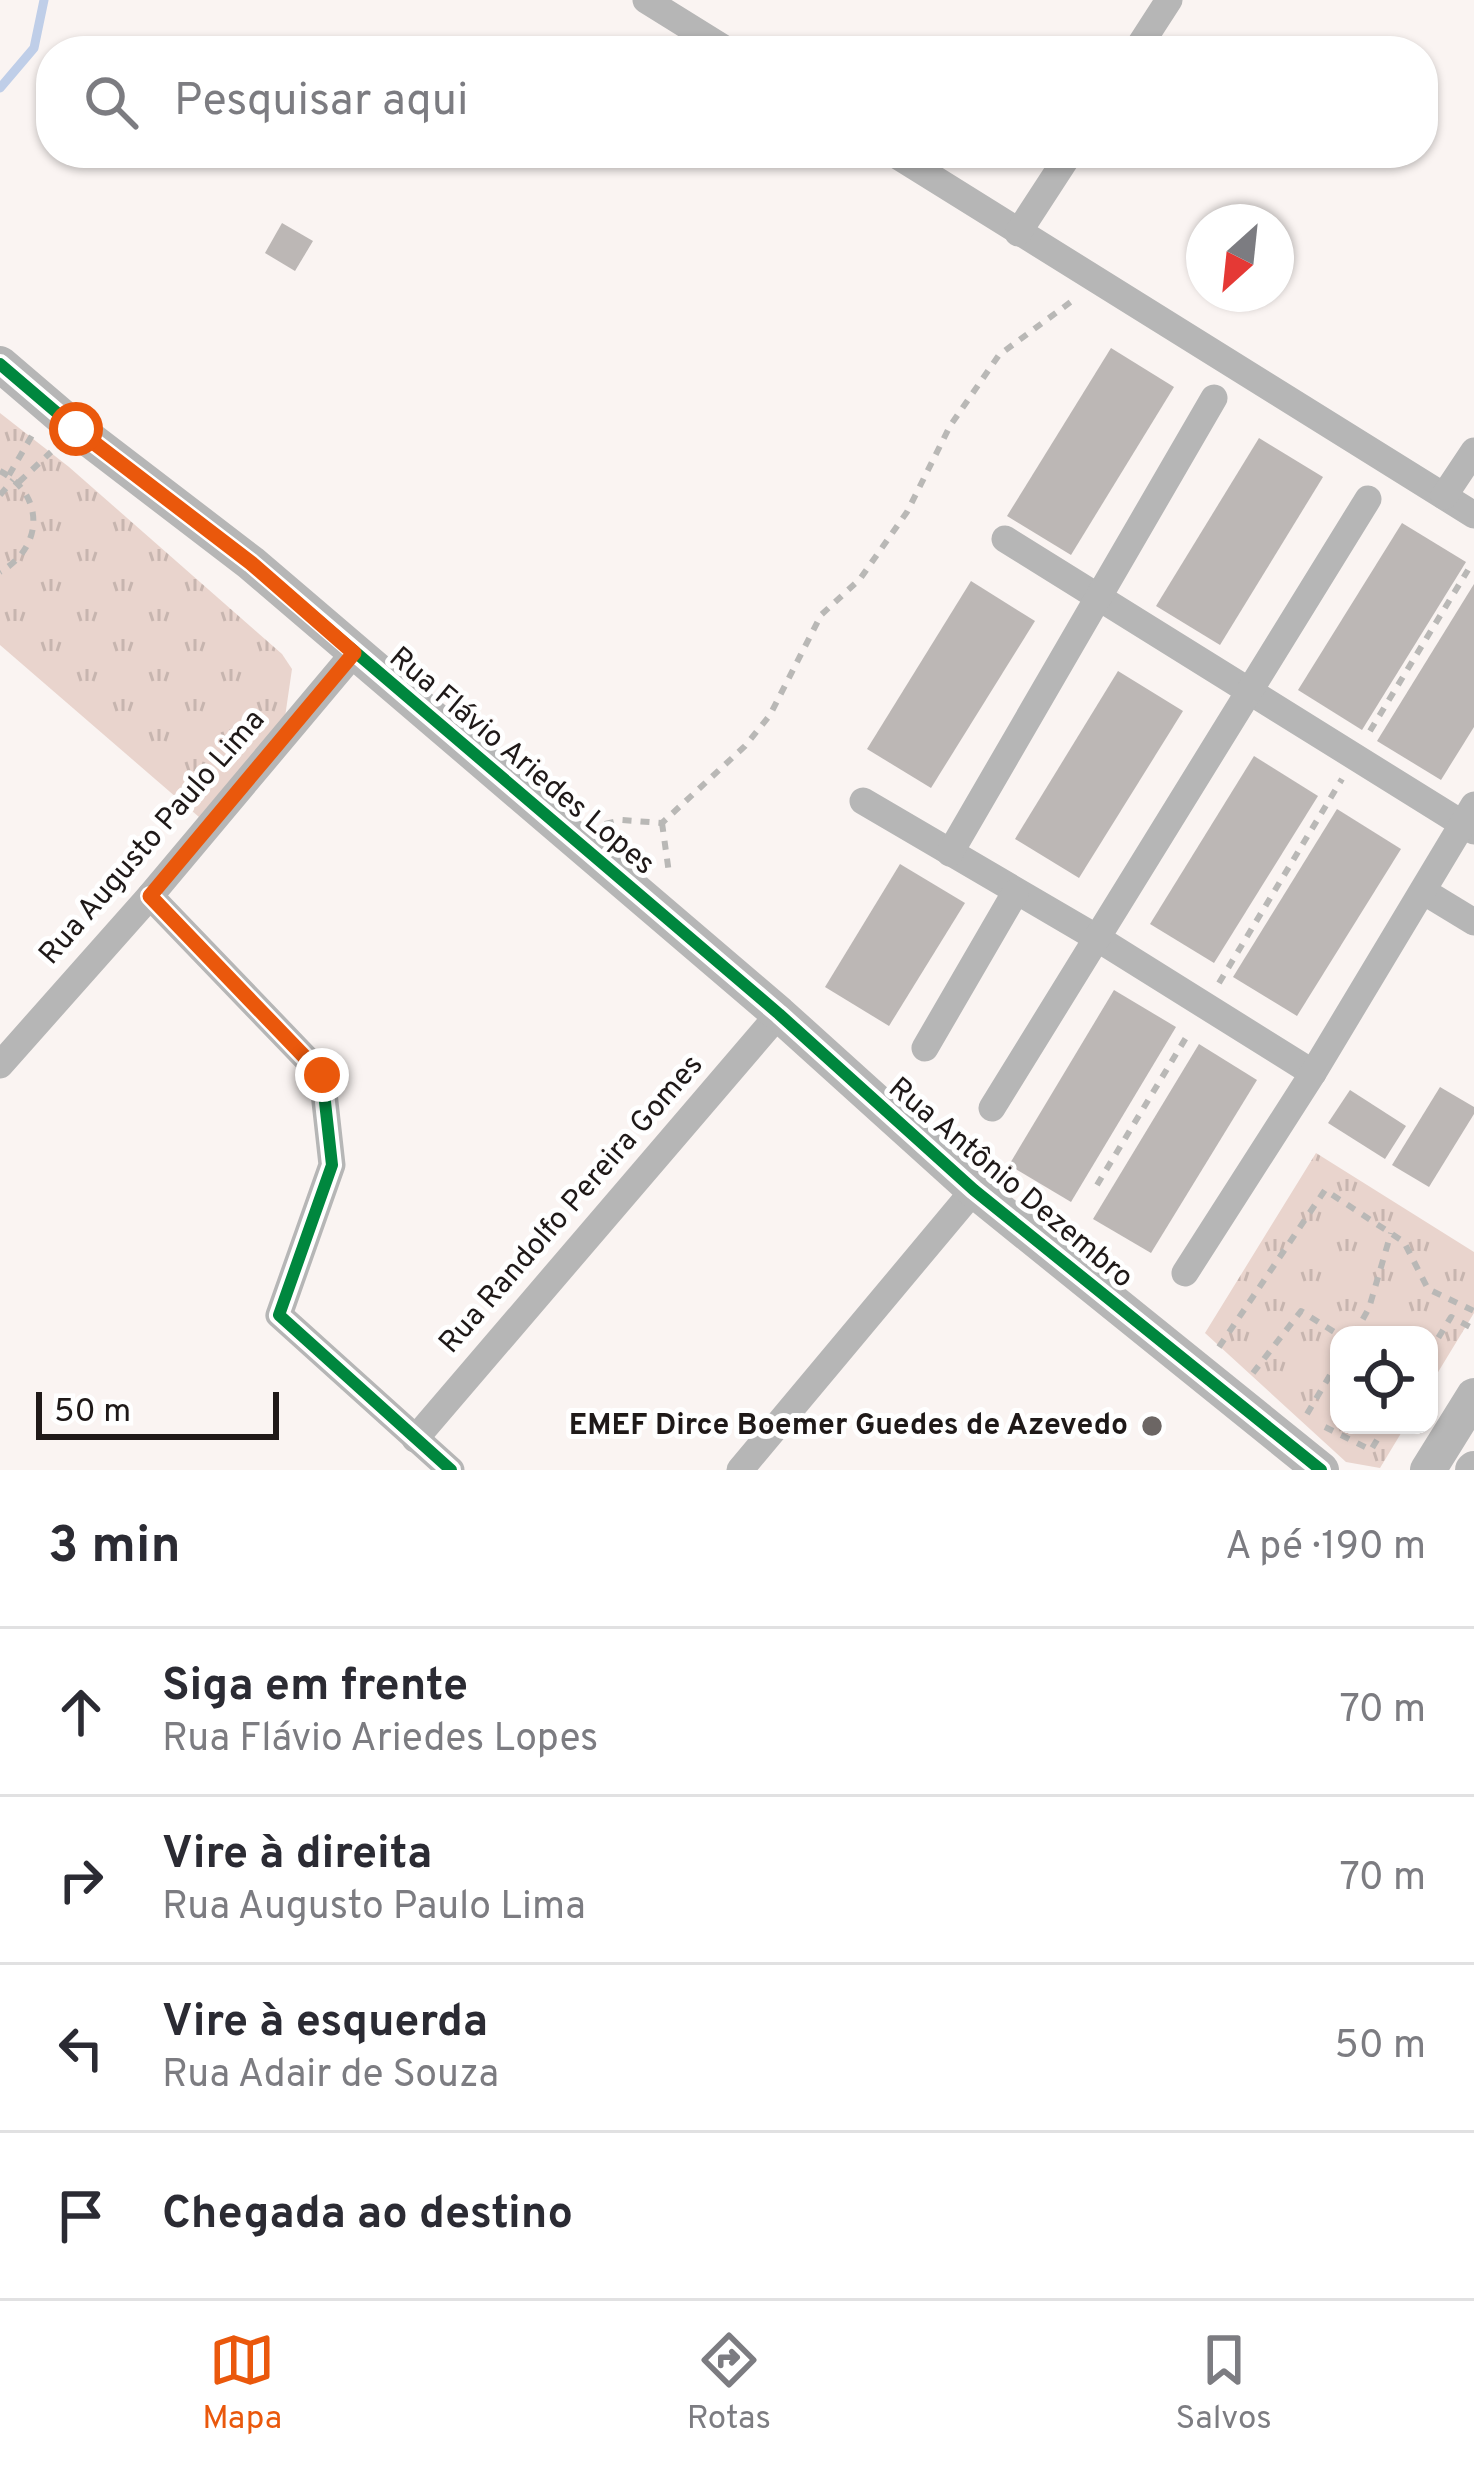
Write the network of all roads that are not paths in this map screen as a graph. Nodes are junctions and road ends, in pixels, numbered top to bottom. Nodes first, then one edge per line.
1 (646, 0) edge
2 (1169, 0) edge
3 (704, 36) edge
4 (1146, 36) edge
5 (916, 168) edge
6 (1060, 168) edge
7 (1018, 233) junction
8 (0, 364) edge
9 (1214, 398) dead end
10 (1474, 451) edge
11 (1444, 496) junction
12 (1367, 499) dead end
13 (1474, 515) edge
14 (1005, 538) dead end
15 (1098, 593) junction
16 (354, 653) junction
17 (1252, 690) junction
18 (863, 801) dead end
19 (1470, 820) edge
20 (950, 853) junction
21 (1423, 891) junction
22 (1015, 893) junction
23 (150, 896) junction
24 (1474, 922) edge
25 (675, 924) joint
26 (1097, 938) junction
27 (779, 1014) junction
28 (925, 1048) dead end
29 (0, 1065) edge
30 (1312, 1073) junction
31 (992, 1108) dead end
32 (974, 1190) junction
33 (1185, 1274) dead end
34 (1474, 1396) edge
35 (415, 1439) junction
36 (451, 1470) edge
37 (740, 1470) edge
38 (1321, 1470) edge
39 (1429, 1470) edge

1 - 3 street
2 - 4 street
5 - 7 street
6 - 7 street
7 - 11 street
8 - 16 street, Rua Flávio Ariedes Lopes
9 - 15 street
10 - 11 street
11 - 13 street
12 - 17 street
14 - 15 street
15 - 17 street
15 - 20 street
16 - 23 street, Rua Augusto Paulo Lima
16 - 25 street, Rua Flávio Ariedes Lopes
17 - 19 street
17 - 26 street
18 - 20 street
19 - 21 street
20 - 22 street
21 - 24 street
21 - 30 street
22 - 26 street
22 - 28 street
23 - 29 street, Rua Augusto Paulo Lima
23 - 35 street
25 - 27 street, Rua Antônio Dezembro
26 - 30 street
26 - 31 street
27 - 32 street, Rua Antônio Dezembro
27 - 35 street, Rua Randolfo Pereira Gomes
30 - 33 street
32 - 37 street
32 - 38 street, Rua Antônio Dezembro
34 - 39 street
35 - 36 street

